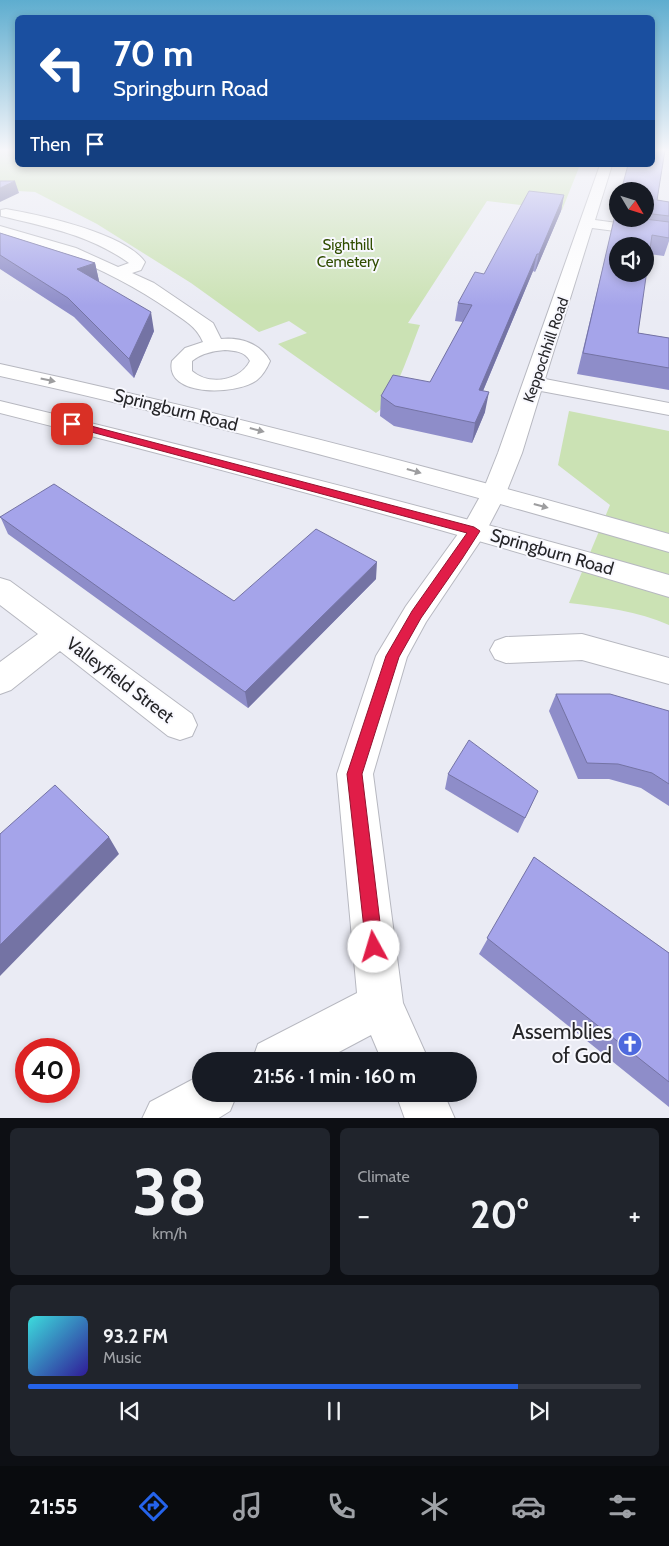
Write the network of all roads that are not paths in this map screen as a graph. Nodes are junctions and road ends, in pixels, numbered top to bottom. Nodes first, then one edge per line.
1 (594, 202) edge
2 (0, 212) edge
3 (587, 223) junction
4 (0, 230) edge
5 (669, 234) edge
6 (118, 272) junction
7 (214, 345) dead end
8 (0, 370) edge
9 (534, 383) junction
10 (0, 406) edge
11 (669, 409) edge
12 (494, 493) junction
13 (474, 531) junction
14 (669, 543) edge
15 (669, 586) edge
16 (0, 589) edge
17 (60, 634) junction
18 (506, 650) dead end
19 (669, 671) edge
20 (0, 680) edge
21 (180, 725) dead end
22 (381, 1005) junction
23 (291, 1052) edge
24 (402, 1052) edge
25 (197, 1102) edge
26 (423, 1102) edge
27 (166, 1118) edge
28 (430, 1118) edge

1 - 3 street, Keppochhill Road
2 - 6 street
3 - 5 street
3 - 9 street, Keppochhill Road
4 - 6 street
6 - 7 street
8 -> 12 street, Springburn Road
9 - 11 street
9 - 12 street, Keppochhill Road
10 - 13 street, Springburn Road
12 - 13 street, Keppochhill Road
12 -> 14 street, Springburn Road
13 - 15 street, Springburn Road
13 - 22 street, Keppochhill Road
16 - 17 street, Valleyfield Street
17 - 20 street, Valleyfield Street
17 - 21 street, Valleyfield Street
18 - 19 street
22 - 23 street
22 - 24 street, Keppochhill Road
25 - 27 street
26 - 28 street

